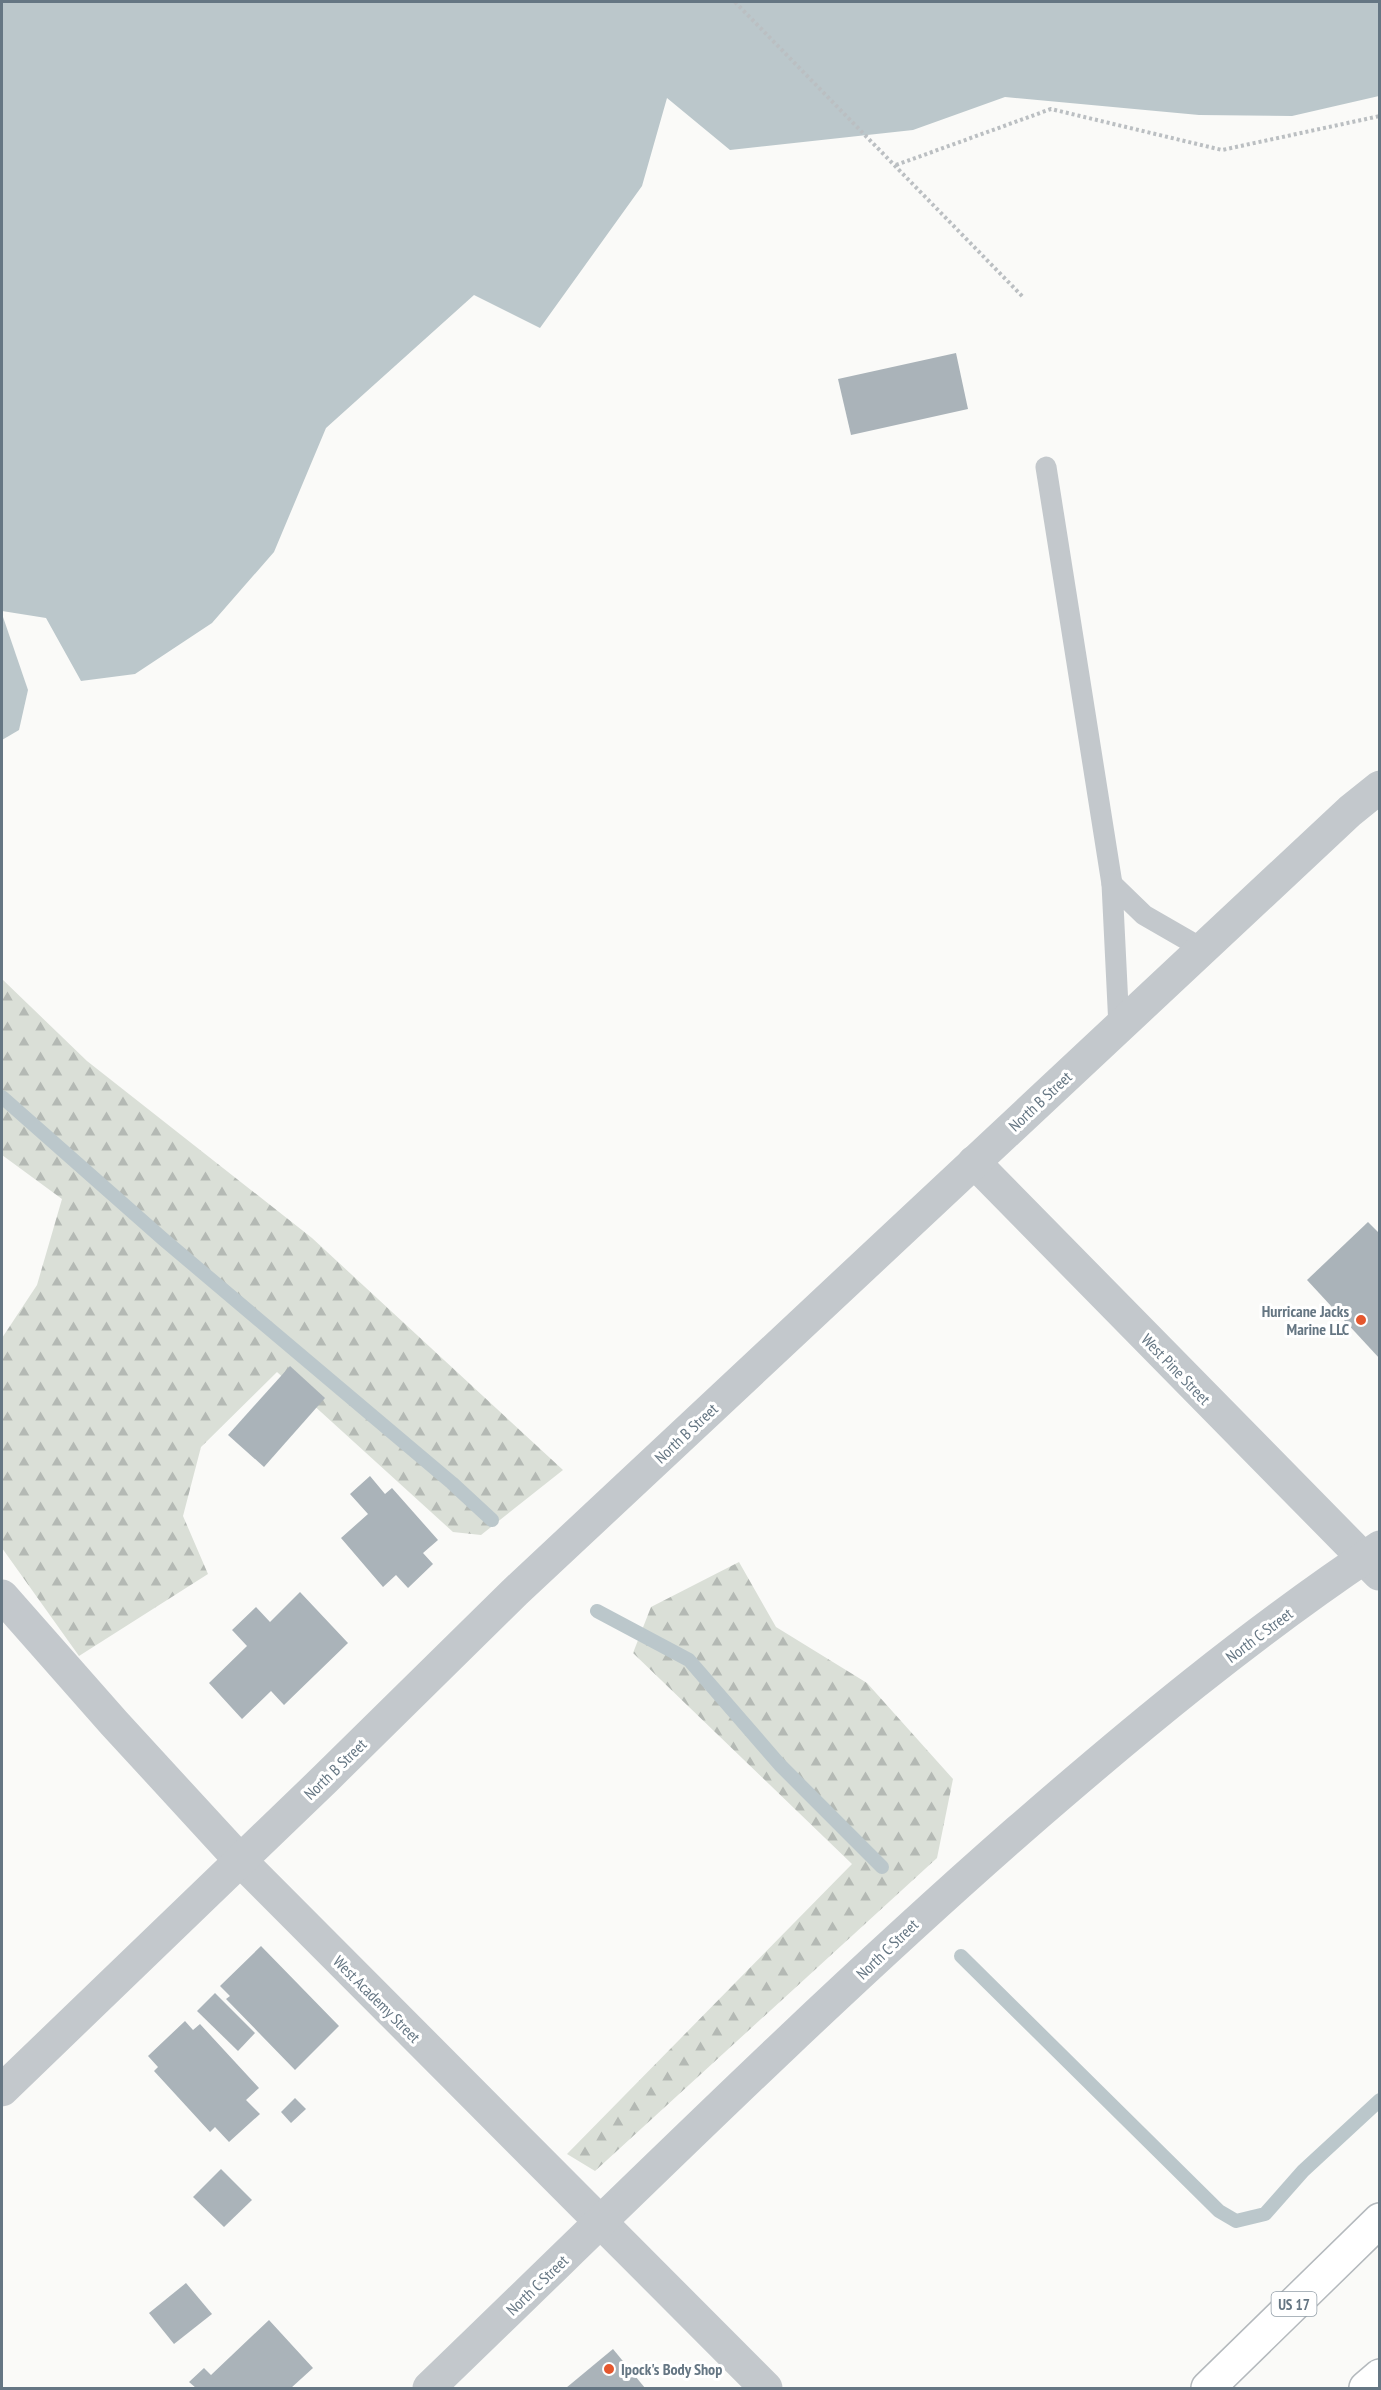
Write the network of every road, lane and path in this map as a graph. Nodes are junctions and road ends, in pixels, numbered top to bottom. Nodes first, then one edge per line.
1 (735, 2) edge
2 (1380, 116) edge
3 (896, 165) junction
4 (1023, 297) dead end
5 (1046, 467) dead end
6 (1380, 787) edge
7 (1112, 884) junction
8 (1203, 949) junction
9 (1119, 1027) junction
10 (974, 1162) junction
11 (1374, 1560) edge
12 (2, 1596) edge
13 (240, 1860) junction
14 (2, 2090) edge
15 (1380, 2220) edge
16 (600, 2223) junction
17 (1380, 2376) edge
18 (429, 2388) edge
19 (766, 2388) edge
20 (1208, 2388) edge
21 (1366, 2388) edge

1 - 3 path
2 - 3 path
3 - 4 path
5 - 7 lane
6 - 8 street, North B Street
7 - 8 lane
7 - 9 lane
8 - 9 street, North B Street
9 - 10 street, North B Street
10 - 11 street, West Pine Street
10 - 13 street, North B Street
11 - 16 street, North C Street
12 - 13 street, West Academy Street
13 - 14 street, North B Street
13 - 16 street, West Academy Street
15 - 20 highway, US 17
16 - 18 street, North C Street
16 - 19 street, West Academy Street
17 - 21 highway

